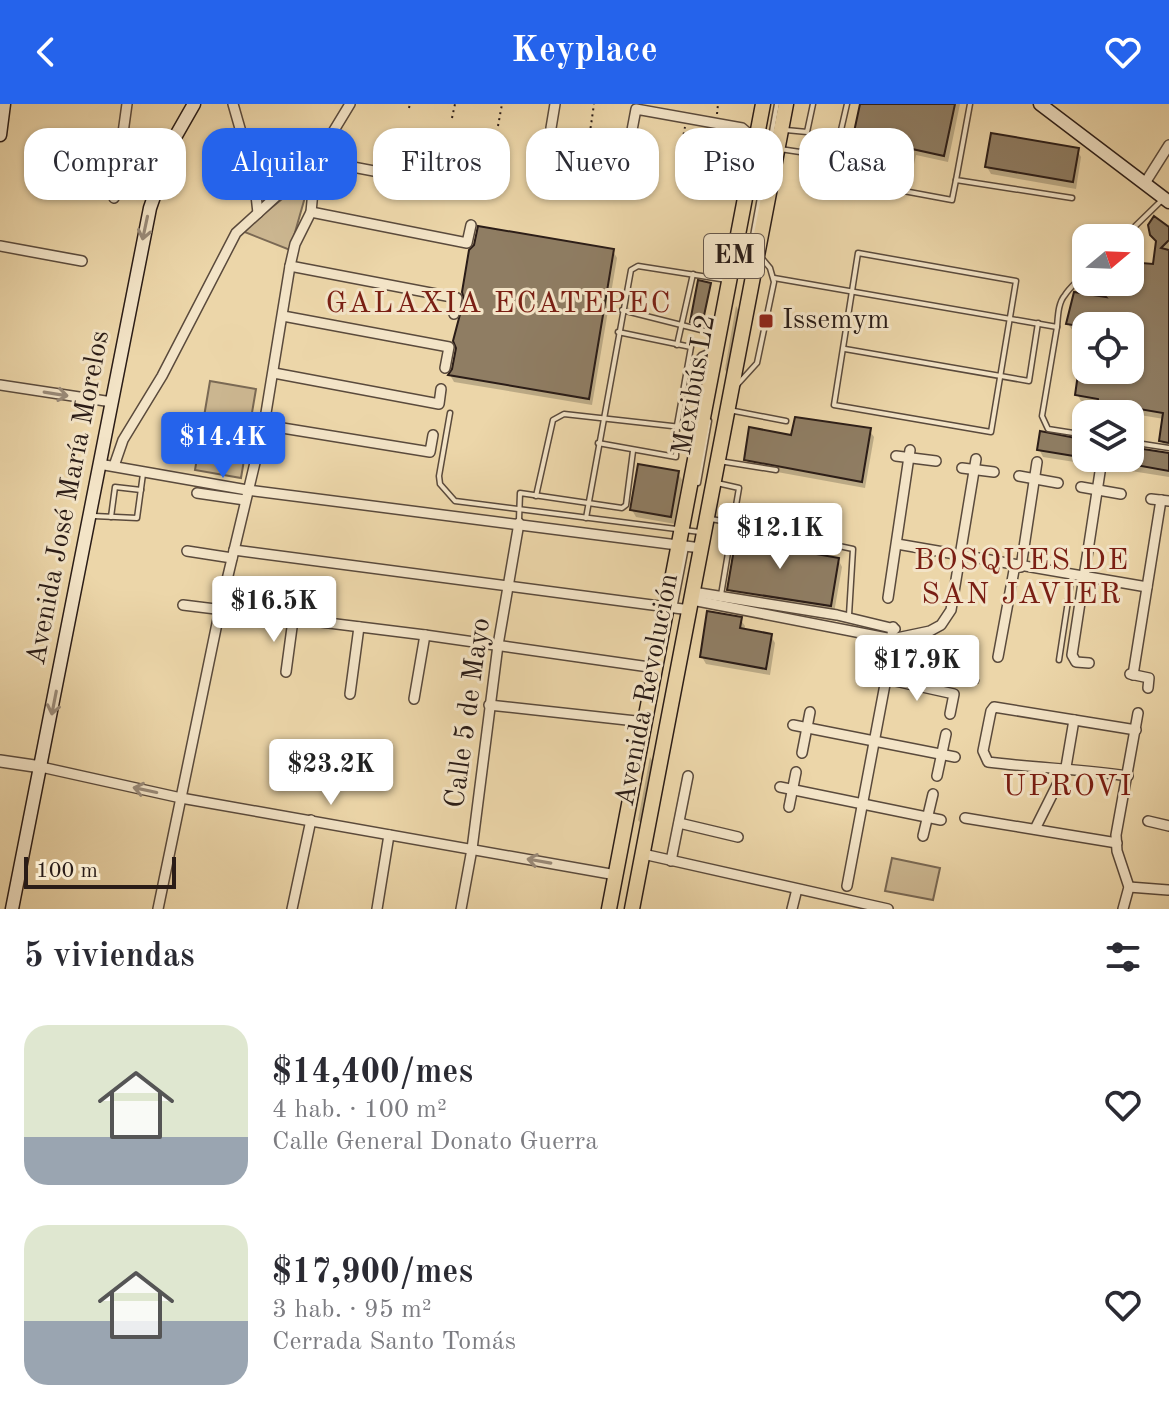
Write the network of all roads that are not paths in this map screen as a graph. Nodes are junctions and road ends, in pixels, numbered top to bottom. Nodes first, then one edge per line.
1 (4, 104) edge
2 (127, 104) edge
3 (194, 104) edge
4 (233, 104) edge
5 (350, 104) edge
6 (555, 104) edge
7 (786, 104) edge
8 (813, 104) edge
9 (847, 104) edge
10 (970, 104) edge
11 (1040, 104) edge
12 (768, 105) edge
13 (1, 126) edge
14 (124, 128) edge
15 (335, 128) edge
16 (551, 128) dead end
17 (632, 128) edge
18 (742, 128) joint
19 (761, 128) edge
20 (782, 128) edge
21 (783, 129) edge
22 (1169, 145) edge
23 (783, 149) edge
24 (956, 180) junction
25 (1145, 183) junction
26 (914, 193) edge
27 (1072, 198) dead end
28 (272, 200) edge
29 (312, 200) edge
30 (744, 200) edge
31 (768, 200) edge
32 (1167, 201) edge
33 (311, 212) junction
34 (258, 213) junction
35 (1140, 224) edge
36 (471, 225) dead end
37 (0, 246) edge
38 (758, 254) junction
39 (82, 261) dead end
40 (290, 266) junction
41 (693, 274) junction
42 (774, 278) junction
43 (729, 281) junction
44 (1072, 288) edge
45 (854, 291) junction
46 (622, 310) junction
47 (454, 314) dead end
48 (283, 316) junction
49 (1010, 318) junction
50 (1038, 323) junction
51 (682, 325) junction
52 (1057, 327) junction
53 (618, 332) junction
54 (718, 342) junction
55 (677, 345) junction
56 (844, 349) junction
57 (445, 368) dead end
58 (686, 372) junction
59 (274, 373) junction
60 (1000, 376) junction
61 (0, 385) edge
62 (441, 389) dead end
63 (732, 389) junction
64 (112, 402) junction
65 (728, 411) junction
66 (450, 413) dead end
67 (602, 417) junction
68 (786, 421) dead end
69 (264, 425) junction
70 (677, 425) junction
71 (701, 429) junction
72 (1072, 433) edge
73 (433, 435) dead end
74 (598, 443) junction
75 (1144, 444) edge
76 (1169, 448) edge
77 (633, 451) junction
78 (910, 454) junction
79 (896, 456) dead end
80 (718, 461) junction
81 (936, 461) dead end
82 (1037, 462) dead end
83 (99, 464) junction
84 (975, 464) junction
85 (114, 466) junction
86 (962, 468) dead end
87 (776, 470) dead end
88 (144, 472) junction
89 (994, 472) dead end
90 (1100, 472) dead end
91 (1019, 476) dead end
92 (1034, 479) junction
93 (714, 483) junction
94 (1058, 483) dead end
95 (1081, 487) dead end
96 (141, 490) junction
97 (1097, 490) junction
98 (197, 493) dead end
99 (1121, 494) dead end
100 (246, 495) junction
101 (536, 496) junction
102 (1160, 500) edge
103 (589, 502) junction
104 (736, 506) junction
105 (519, 508) junction
106 (768, 512) dead end
107 (90, 516) junction
108 (111, 517) junction
109 (586, 518) junction
110 (519, 523) junction
111 (733, 523) junction
112 (787, 535) dead end
113 (693, 537) junction
114 (897, 544) junction
115 (187, 551) dead end
116 (233, 554) junction
117 (960, 556) junction
118 (1018, 566) junction
119 (1072, 575) junction
120 (1086, 577) junction
121 (509, 587) junction
122 (1147, 587) junction
123 (720, 597) junction
124 (888, 598) dead end
125 (684, 604) junction
126 (183, 605) dead end
127 (220, 609) junction
128 (824, 613) junction
129 (849, 618) junction
130 (293, 620) junction
131 (822, 624) junction
132 (359, 627) junction
133 (893, 627) junction
134 (425, 635) junction
135 (905, 635) junction
136 (892, 639) junction
137 (498, 645) junction
138 (998, 657) dead end
139 (1059, 660) dead end
140 (889, 662) junction
141 (1089, 663) dead end
142 (656, 668) junction
143 (286, 672) dead end
144 (886, 679) junction
145 (976, 681) dead end
146 (1148, 688) dead end
147 (350, 694) dead end
148 (414, 699) dead end
149 (489, 705) junction
150 (810, 712) dead end
151 (1138, 713) dead end
152 (950, 714) dead end
153 (1074, 720) junction
154 (645, 722) junction
155 (793, 725) dead end
156 (807, 727) junction
157 (1136, 730) junction
158 (946, 734) dead end
159 (875, 740) junction
160 (802, 753) dead end
161 (942, 754) junction
162 (955, 757) dead end
163 (0, 761) edge
164 (41, 767) junction
165 (1066, 767) junction
166 (796, 772) dead end
167 (688, 776) dead end
168 (937, 776) dead end
169 (1128, 776) junction
170 (780, 787) dead end
171 (792, 789) junction
172 (933, 794) dead end
173 (181, 798) junction
174 (863, 804) junction
175 (789, 807) dead end
176 (928, 817) junction
177 (965, 818) dead end
178 (311, 820) junction
179 (941, 820) dead end
180 (1148, 821) dead end
181 (679, 823) junction
182 (1169, 826) edge
183 (1035, 829) junction
184 (389, 835) junction
185 (923, 836) dead end
186 (738, 837) dead end
187 (1117, 843) junction
188 (472, 849) junction
189 (643, 854) junction
190 (671, 861) junction
191 (618, 875) junction
192 (636, 878) junction
193 (847, 886) dead end
194 (1129, 887) junction
195 (797, 889) junction
196 (1168, 890) edge
197 (12, 909) edge
198 (158, 909) edge
199 (292, 909) edge
200 (377, 909) edge
201 (461, 909) edge
202 (612, 909) edge
203 (630, 909) edge
204 (792, 909) edge
205 (888, 909) edge
206 (1123, 909) edge

1 - 13 main road
2 - 14 street
3 -> 64 main road, Avenida José María Morelos
4 - 34 street
5 - 15 street
6 - 16 street
7 - 20 main road, Avenida Revolución / EM
8 - 21 lane
9 - 23 lane
10 - 24 lane
11 - 25 main road
12 - 18 street
12 - 19 main road, Avenida Revolución / EM
12 - 113 lane, Mexibús L2
12 - 113 lane, Mexibús L2
17 - 18 street
22 - 25 street
24 - 26 lane
24 - 27 lane
25 - 32 main road
28 - 34 street
29 - 33 street
30 - 43 main road, Avenida Revolución / EM
31 - 38 main road, Avenida Revolución / EM
32 - 35 lane
33 - 36 street
33 - 40 street
34 - 85 street
37 - 39 street
38 - 42 lane
38 - 63 main road, Avenida Revolución / EM
40 - 47 street
40 - 48 street
41 - 43 lane
41 - 46 lane
41 - 51 lane
42 - 45 lane
42 - 63 lane
43 - 54 main road, Avenida Revolución / EM
44 - 52 lane
45 - 49 lane
45 - 49 lane
45 - 56 lane
46 - 51 lane
46 - 53 lane
48 - 57 street
48 - 59 street
49 - 50 lane
49 - 60 lane
50 - 52 lane
50 - 60 lane
51 - 54 lane
51 - 55 lane
52 - 72 lane
53 - 55 lane
53 - 67 lane
54 - 58 lane
54 - 71 main road, Avenida Revolución / EM
55 - 58 lane
56 - 60 lane
56 - 60 lane
58 - 70 lane
59 - 62 street
59 - 69 street
61 -> 64 street
63 - 65 main road, Avenida Revolución / EM
64 - 83 main road, Avenida José María Morelos
65 - 68 lane
65 - 80 main road, Avenida Revolución / EM
66 - 105 lane
67 - 70 lane
67 - 74 lane
67 - 101 lane
69 - 73 street
69 - 100 street
70 - 71 lane
70 - 77 lane
71 - 113 main road, Avenida Revolución / EM
74 - 77 lane
74 - 103 lane
75 - 76 lane
77 - 103 lane
78 - 79 street
78 - 81 street
78 - 114 street
80 - 87 lane
80 - 93 main road, Avenida Revolución / EM
82 - 92 street
83 - 85 street
83 - 107 main road, Avenida José María Morelos
84 - 86 street
84 - 89 street
84 - 117 street
85 - 88 street
88 - 96 lane
88 - 100 street
90 - 97 street
91 - 92 street
92 - 94 street
92 - 118 street
93 - 104 lane
93 - 113 main road, Avenida Revolución / EM
95 - 97 street
96 - 108 lane
96 - 108 lane
97 - 99 street
97 - 120 street
98 - 100 street
100 - 110 street
100 - 116 street
101 - 103 lane
101 - 105 lane
102 - 122 street
103 - 109 lane
104 - 106 lane
104 - 111 lane
105 - 109 lane
105 - 110 lane
107 - 108 lane
107 -> 164 main road, Avenida José María Morelos
109 - 113 lane
110 - 113 street
110 - 121 street, Calle 5 de Mayo
111 - 113 lane
111 - 123 lane
112 - 129 lane
113 - 125 main road, Avenida Revolución / EM
113 - 125 main road, Avenida Revolución / EM
114 - 117 street
114 - 124 street
115 - 116 street
116 - 121 street
116 - 127 street
117 - 118 street
117 - 135 street
118 - 119 street
118 - 138 street
119 - 120 street
119 - 139 lane
120 - 122 street
120 - 141 street
121 - 125 street
121 - 137 street, Calle 5 de Mayo
122 - 146 street
123 - 125 street
123 - 128 street
125 - 131 street
125 - 142 main road, Avenida Revolución / EM
125 - 189 main road, Avenida Revolución / EM
125 - 191 lane
125 - 192 lane
126 - 127 street
127 - 130 street
127 - 173 street
128 - 129 street
128 - 131 street
129 - 133 street
130 - 132 street
130 - 143 street
131 - 136 street
132 - 134 street
132 - 147 street
133 - 135 street
133 - 136 street
134 - 137 street
134 - 148 street
135 - 136 street
136 - 140 street
137 - 142 street
137 - 149 street, Calle 5 de Mayo
140 - 144 street
140 - 145 lane
142 - 154 main road, Avenida Revolución / EM
144 - 152 street
144 - 159 street
149 - 154 street
149 - 188 street, Calle 5 de Mayo
150 - 156 street
151 - 157 street
153 - 157 street
153 - 165 street
153 - 165 street
154 - 191 main road, Avenida Revolución / EM
155 - 156 street
156 - 159 street
156 - 160 street
157 - 169 street
158 - 161 street
159 - 161 street
159 - 174 street
161 - 162 street
161 - 168 street
163 - 164 street
173 -> 164 street
164 - 197 main road, Avenida José María Morelos
165 - 169 street
165 - 183 street
166 - 171 street
167 - 181 street
169 - 187 street
170 - 171 street
171 - 174 street
171 - 175 street
172 - 176 street
173 - 178 street
173 - 198 street
174 - 176 street
174 - 193 street
176 - 179 street
176 - 185 street
177 - 183 street
178 - 184 street
178 - 199 street
180 - 182 street
181 - 186 street
181 - 190 street
183 - 187 street
184 - 188 street
184 - 200 street
187 - 194 street
191 -> 188 street
188 - 201 street, Calle 5 de Mayo
189 - 190 street
189 - 192 main road, Avenida Revolución / EM
190 - 195 street
191 - 192 street
191 - 202 main road, Avenida Revolución / EM
192 - 203 main road, Avenida Revolución / EM
194 - 196 street
194 - 206 street
195 - 204 street
195 - 205 street

